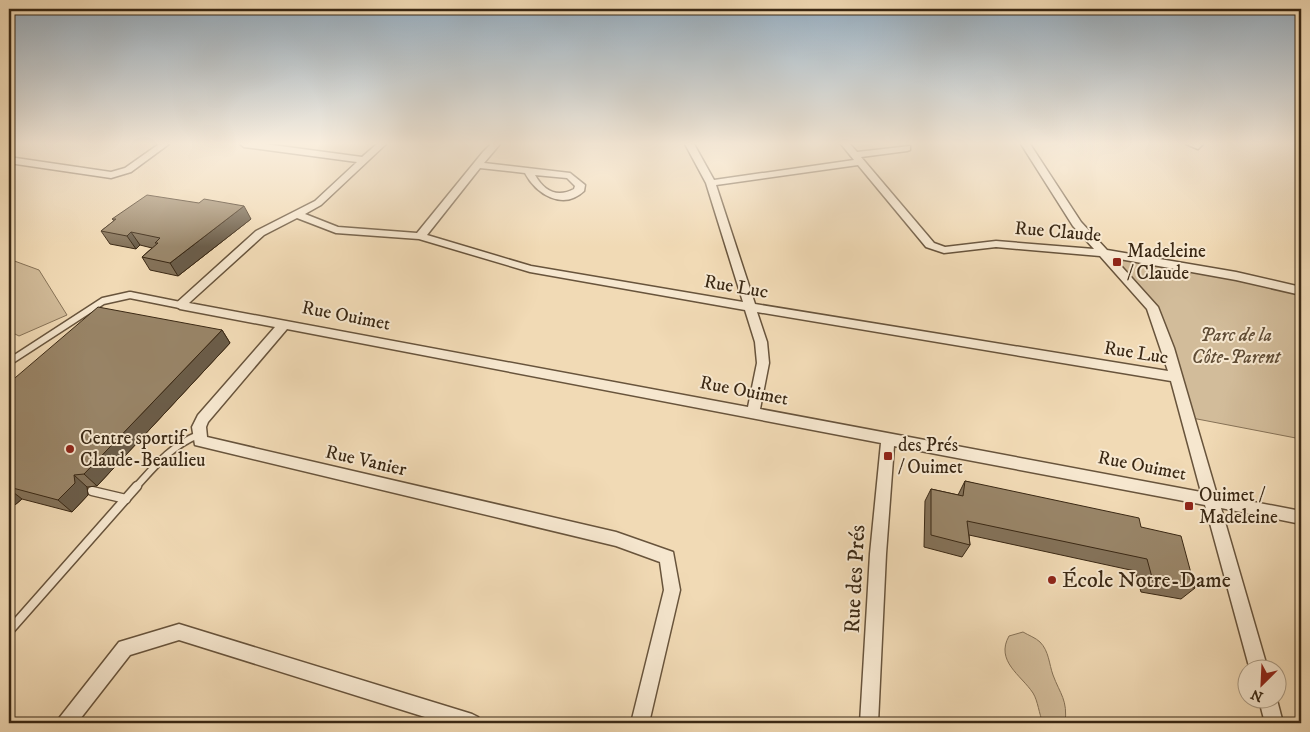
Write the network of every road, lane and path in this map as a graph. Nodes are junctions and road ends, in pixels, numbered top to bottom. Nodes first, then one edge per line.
1 (344, 178) edge
2 (466, 178) edge
3 (532, 178) edge
4 (572, 178) edge
5 (708, 178) edge
6 (740, 178) edge
7 (873, 178) edge
8 (1047, 178) edge
9 (711, 183) junction
10 (296, 214) junction
11 (420, 236) junction
12 (1104, 254) junction
13 (1301, 291) edge
14 (180, 305) junction
15 (749, 307) junction
16 (284, 325) junction
17 (9, 362) edge
18 (1176, 377) junction
19 (753, 414) junction
20 (198, 435) junction
21 (888, 439) junction
22 (92, 491) dead end
23 (126, 499) junction
24 (1210, 500) junction
25 (1301, 517) edge
26 (9, 630) edge
27 (1256, 660) edge
28 (1271, 710) edge
29 (66, 723) edge
30 (472, 723) edge
31 (640, 723) edge
32 (870, 723) edge
33 (1274, 723) edge

1 - 10 street
2 - 11 street
3 - 4 street
5 - 9 street
6 - 9 street
7 - 12 street, Rue Claude
8 - 12 street
9 - 15 street
10 - 11 street, Rue Luc
10 - 14 street
11 - 15 street, Rue Luc
12 - 13 street, Rue Claude
12 - 18 street
14 - 16 street, Rue Ouimet
14 - 17 lane
15 - 18 street, Rue Luc
15 - 19 street
16 - 19 street, Rue Ouimet
16 - 20 street
18 - 24 street
19 - 21 street, Rue Ouimet
20 - 23 lane
20 - 31 street, Rue Vanier
21 - 24 street, Rue Ouimet
21 - 32 street, Rue des Prés
22 - 23 lane
23 - 26 lane
24 - 25 street, Rue Ouimet
24 - 27 street
28 - 33 street
29 - 30 street

